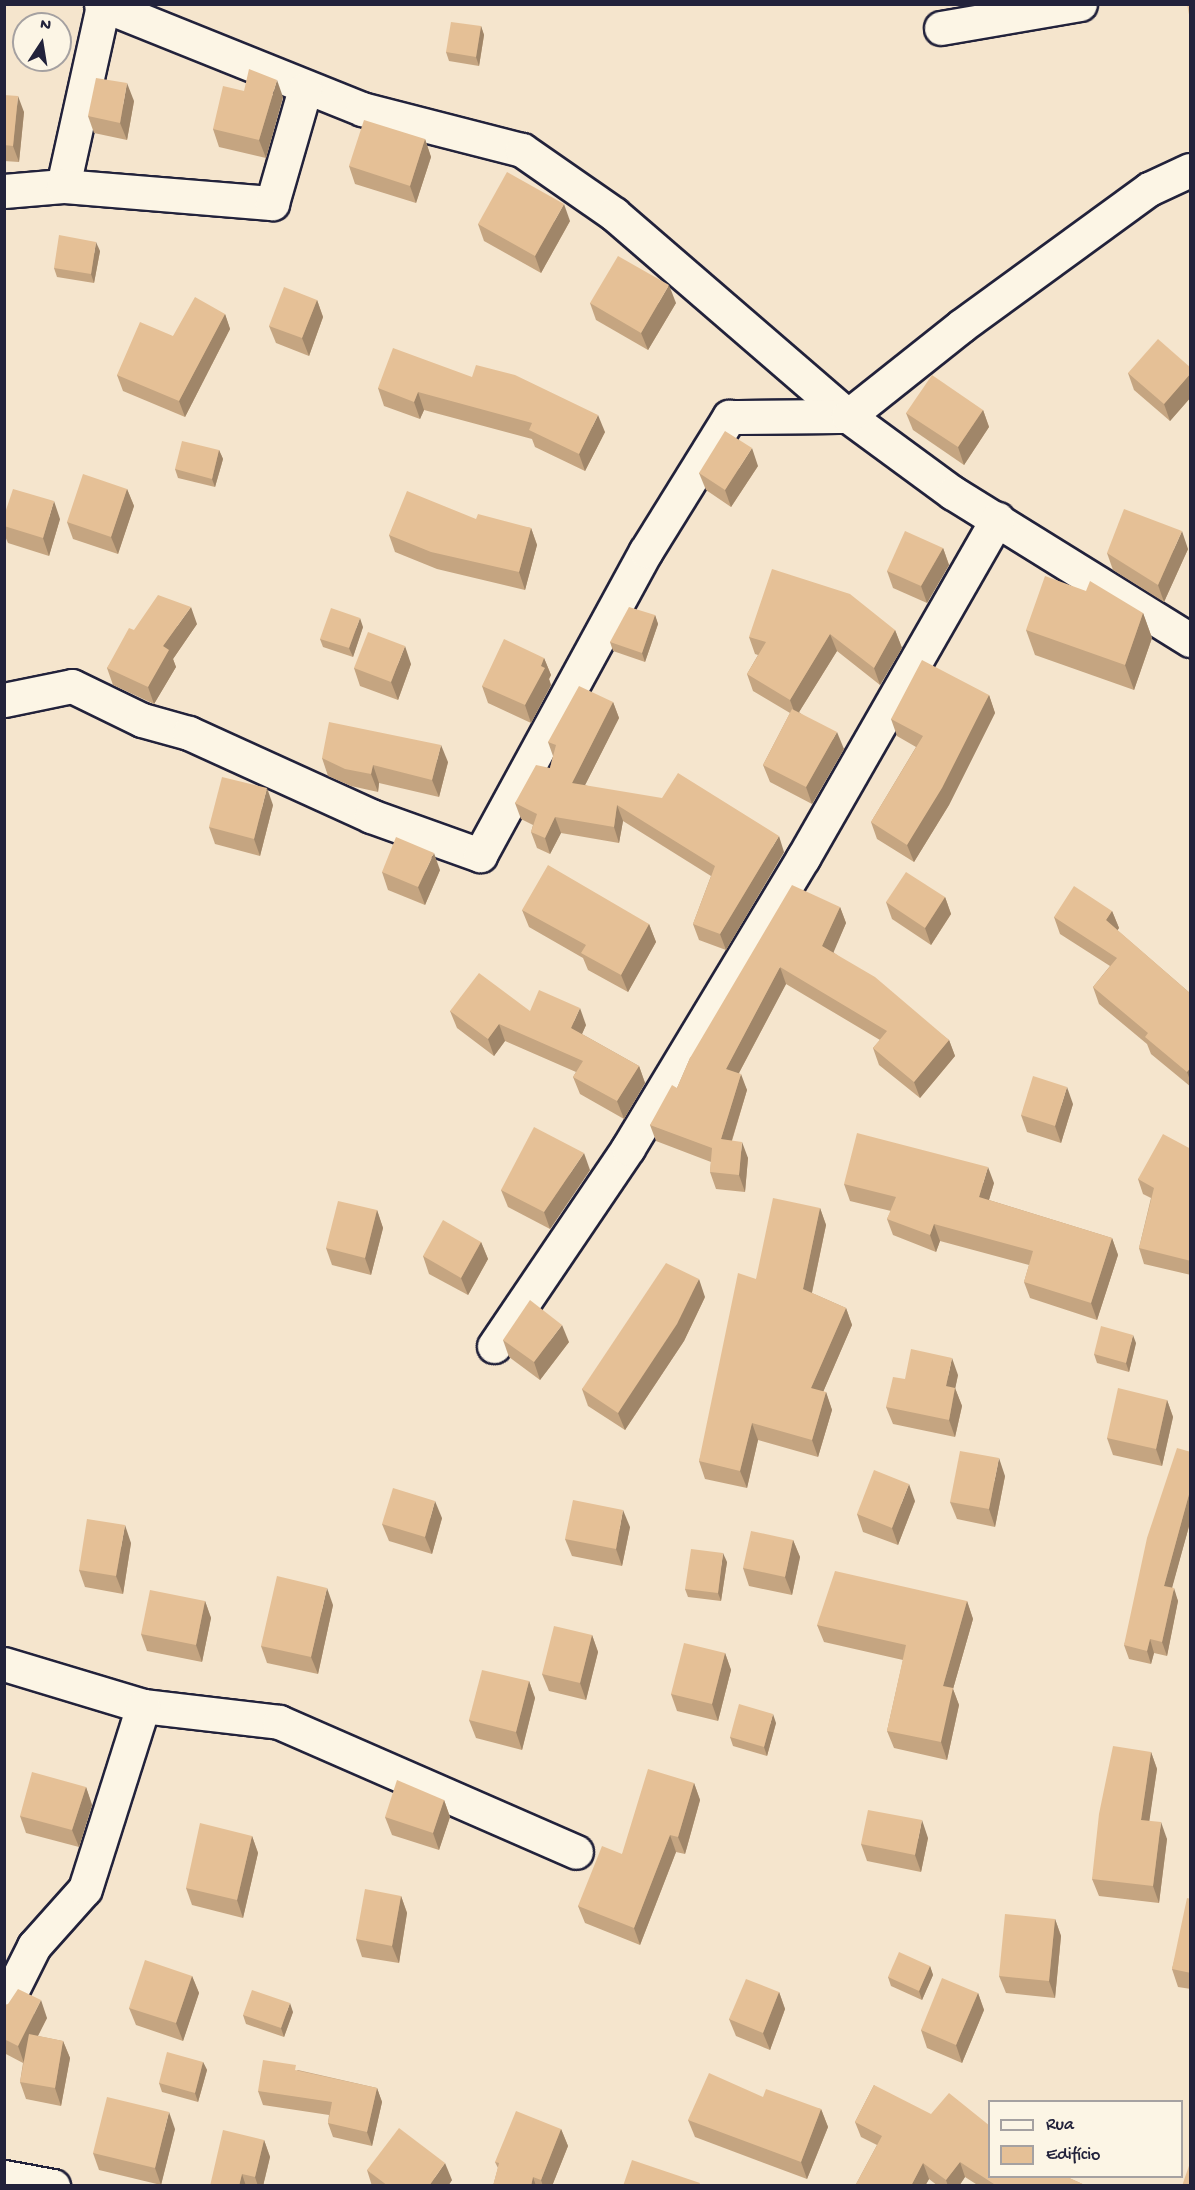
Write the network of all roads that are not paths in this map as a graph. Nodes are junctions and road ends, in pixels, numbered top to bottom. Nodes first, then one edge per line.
1 (1080, 4) edge
2 (102, 5) edge
3 (941, 28) dead end
4 (306, 89) junction
5 (1191, 170) edge
6 (63, 186) junction
7 (4, 191) edge
8 (848, 416) junction
9 (997, 519) junction
10 (1191, 639) edge
11 (4, 700) edge
12 (494, 1346) dead end
13 (4, 1664) edge
14 (143, 1706) junction
15 (576, 1852) dead end
16 (4, 2006) edge
17 (4, 2177) edge
18 (54, 2186) edge

1 - 3 street
2 - 4 street
2 - 6 street
4 - 6 street
4 - 8 street
5 - 8 street
6 - 7 street
8 - 9 street
8 - 11 street
9 - 10 street
9 - 12 street
13 - 14 street
14 - 15 street
14 - 16 street
17 - 18 street

